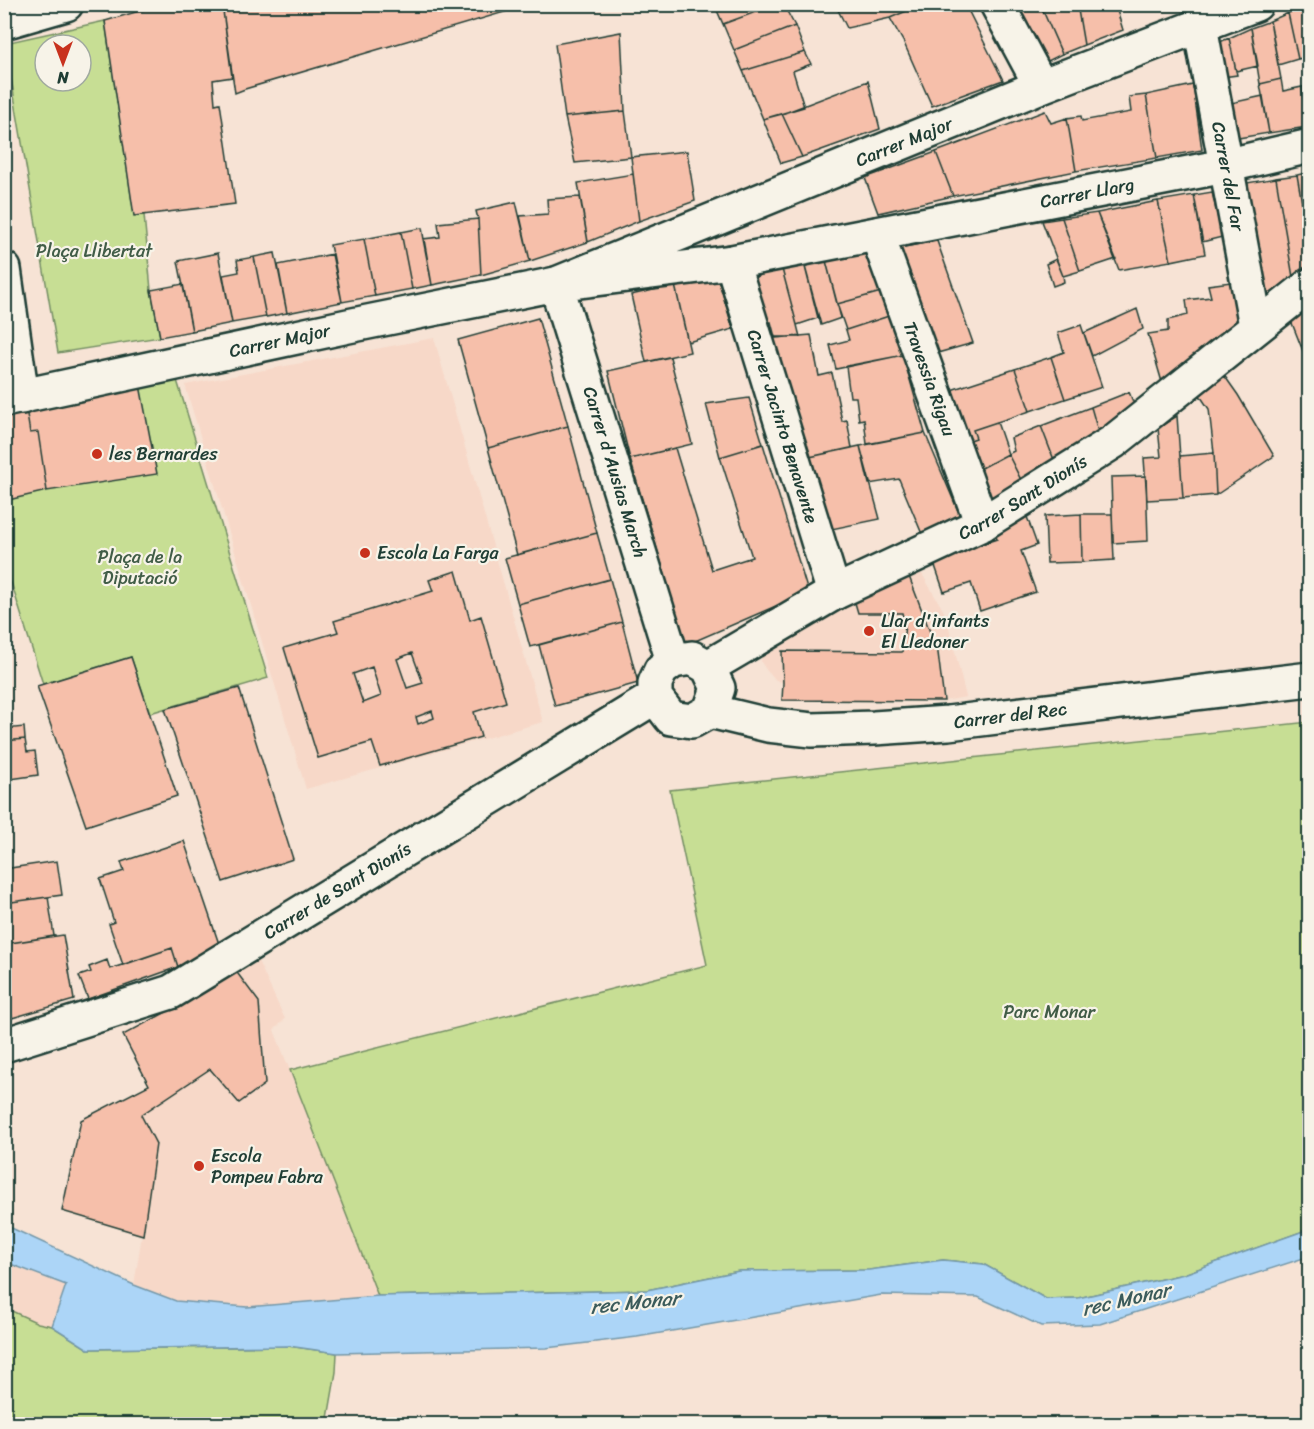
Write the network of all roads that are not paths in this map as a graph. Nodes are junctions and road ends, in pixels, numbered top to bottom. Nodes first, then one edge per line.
1 (66, 4) edge
2 (997, 4) edge
3 (1256, 4) edge
4 (4, 22) edge
5 (1200, 26) junction
6 (1041, 86) junction
7 (1310, 146) edge
8 (1226, 166) junction
9 (872, 235) junction
10 (732, 262) junction
11 (4, 269) edge
12 (556, 284) junction
13 (1310, 285) edge
14 (1256, 326) junction
15 (13, 398) edge
16 (982, 524) junction
17 (834, 593) junction
18 (673, 661) junction
19 (708, 667) junction
20 (1310, 679) edge
21 (655, 697) junction
22 (710, 711) junction
23 (5, 1045) edge

1 - 4 street
2 - 6 street
3 - 5 street, Carrer Major
5 - 6 street, Carrer Major
5 - 8 street, Carrer del Far
6 - 12 street, Carrer Major
7 - 8 street, Carrer Llarg
8 - 9 street, Carrer Llarg
8 - 14 street, Carrer del Far
9 - 10 street, Carrer Major
9 - 16 street, Travessia Rigau
10 - 12 street, Carrer Major
10 - 17 street, Carrer Jacinto Benavente
11 - 15 street
12 - 15 street, Carrer Major
12 - 18 street, Carrer d'Ausias March
13 - 14 street, Carrer Sant Dionís
14 - 16 street, Carrer Sant Dionís
16 - 17 street, Carrer Sant Dionís
17 - 19 street, Carrer Sant Dionís
18 - 19 street
18 - 21 street
19 - 22 street
20 - 22 street, Carrer del Rec
21 - 22 street
21 - 23 street, Carrer de Sant Dionís

